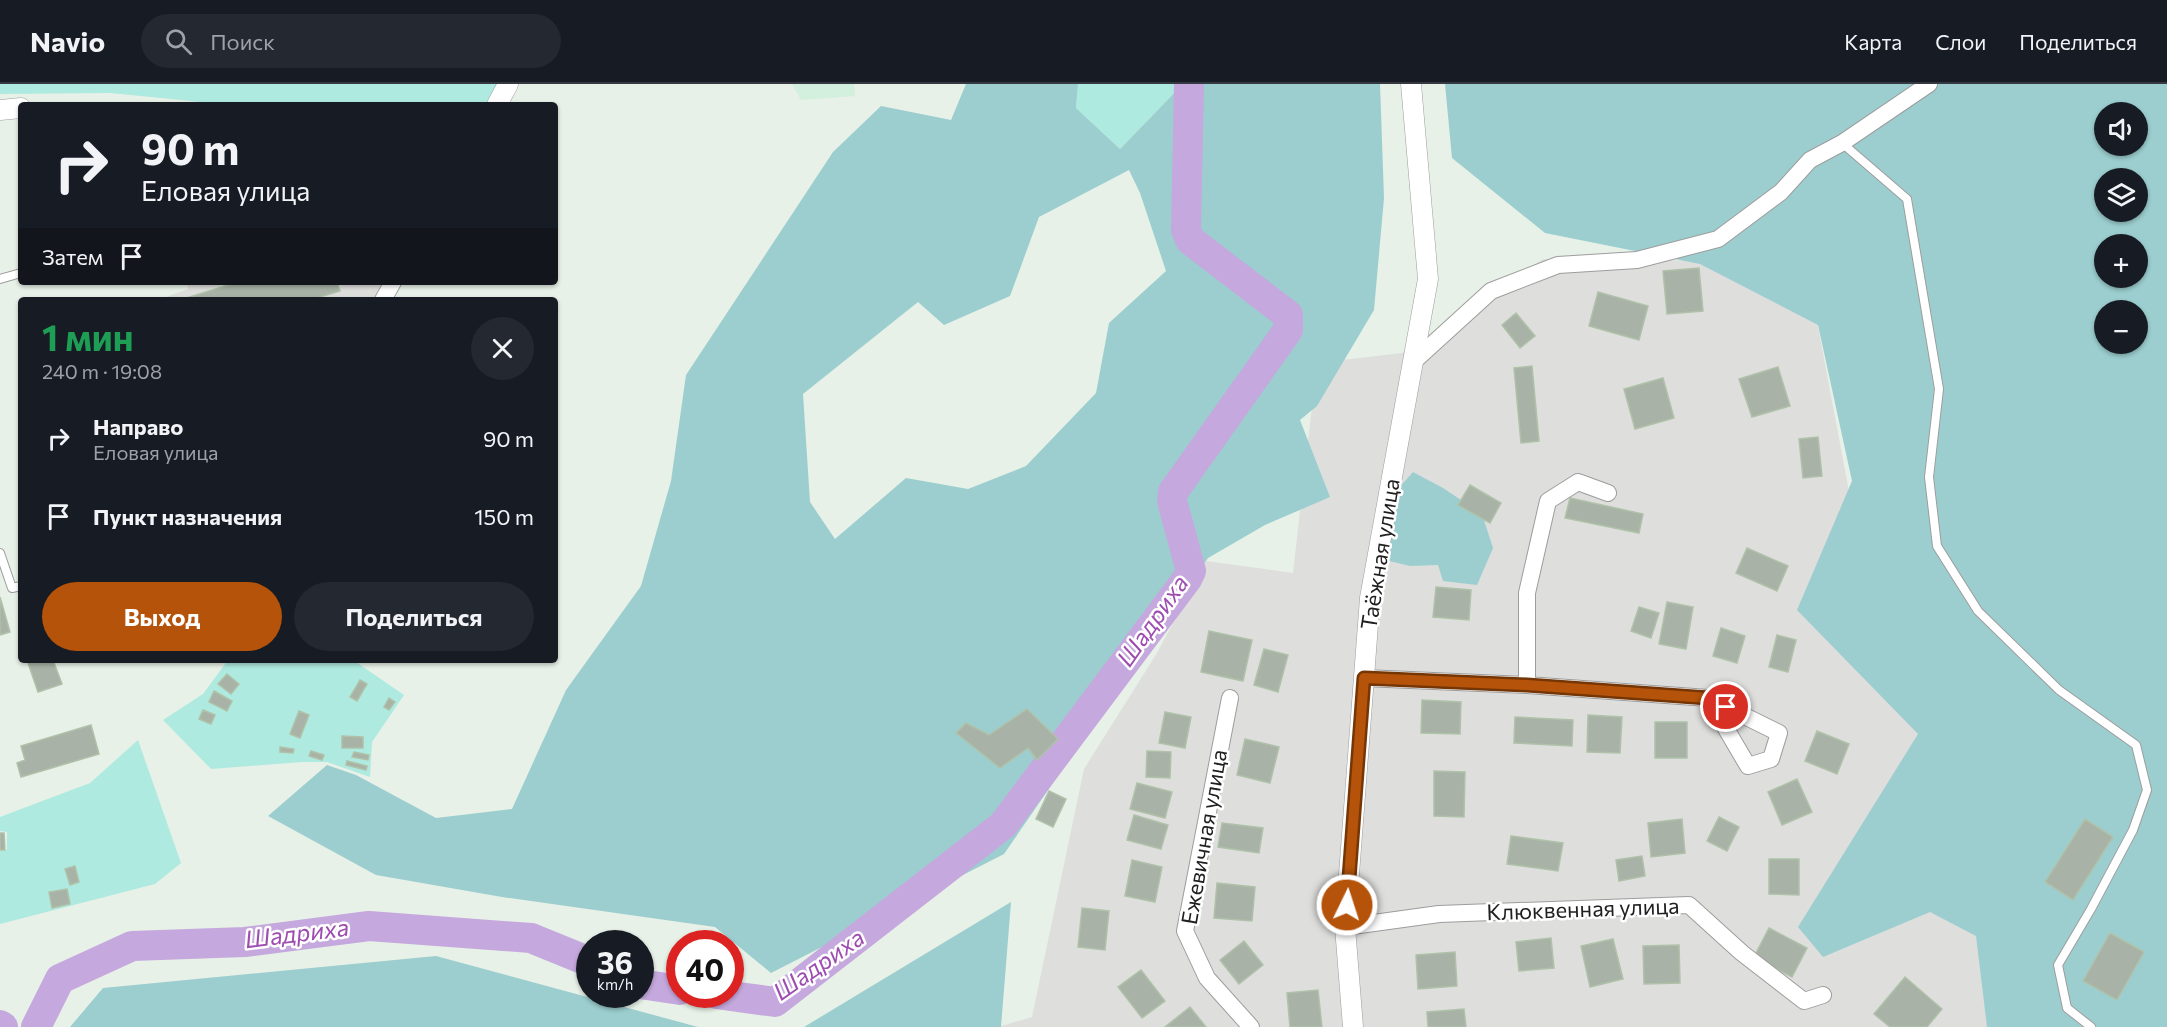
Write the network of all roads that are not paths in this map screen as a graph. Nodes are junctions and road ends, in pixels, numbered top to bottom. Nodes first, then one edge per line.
1 (508, 84) edge
2 (1411, 84) edge
3 (1929, 84) edge
4 (499, 102) edge
5 (18, 108) edge
6 (0, 110) edge
7 (1842, 143) junction
8 (18, 274) edge
9 (0, 279) edge
10 (1413, 362) junction
11 (1608, 494) dead end
12 (0, 553) edge
13 (18, 587) edge
14 (1364, 678) junction
15 (1527, 685) junction
16 (1230, 698) dead end
17 (1708, 698) junction
18 (1345, 927) junction
19 (1823, 995) dead end
20 (1251, 1027) edge
21 (1353, 1027) edge
22 (2091, 1027) edge

1 - 4 street
2 - 10 street, Таёжная улица
3 - 7 street
5 - 6 street
7 - 10 street
7 - 22 lane
8 - 9 lane
10 - 14 street, Таёжная улица
11 - 15 street
12 - 13 lane
14 - 15 street
14 - 18 street, Таёжная улица
15 - 17 street
16 - 20 street, Ежевичная улица
17 - 17 street
18 - 19 street, Клюквенная улица
18 - 21 street, Таёжная улица

